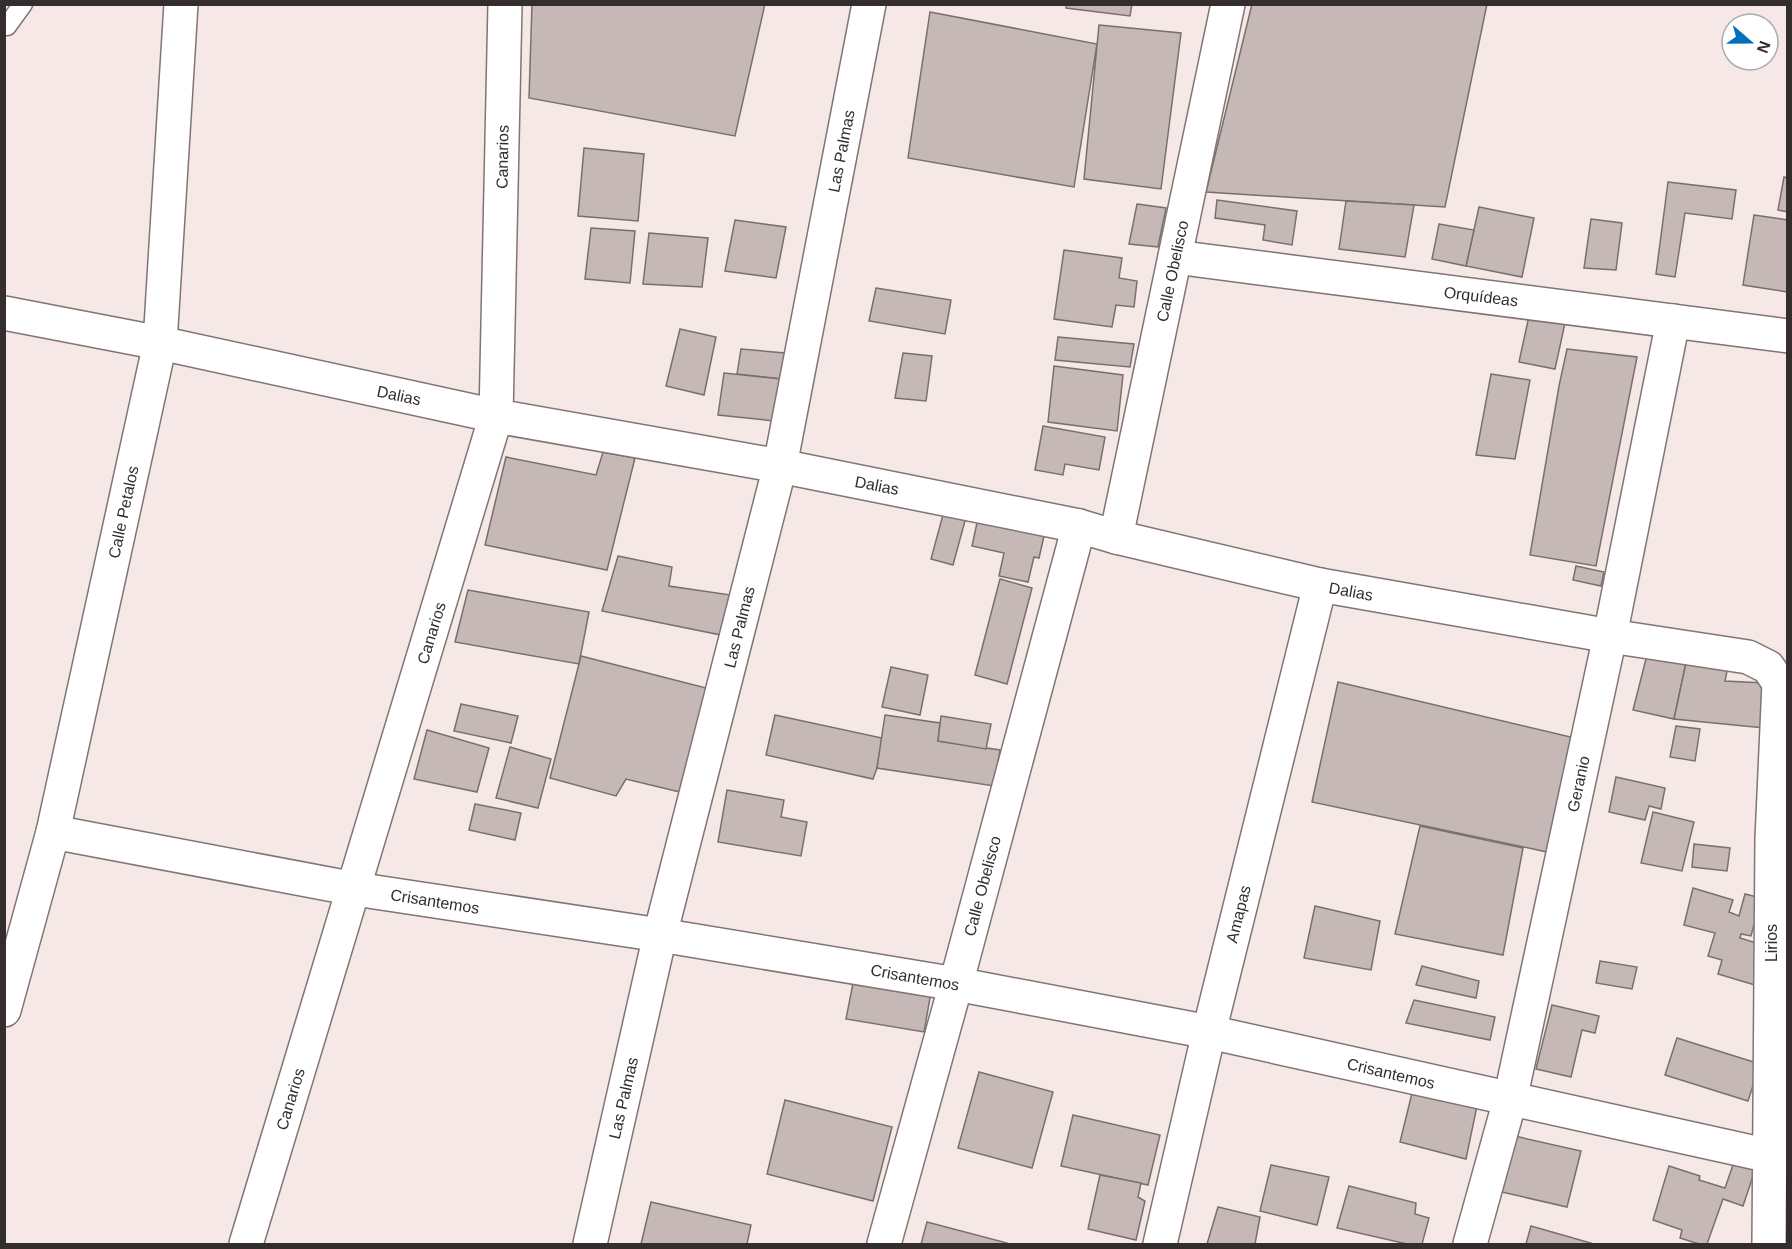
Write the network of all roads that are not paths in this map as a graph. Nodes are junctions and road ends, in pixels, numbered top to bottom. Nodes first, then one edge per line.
1 (23, 4) edge
2 (181, 4) edge
3 (505, 4) edge
4 (869, 4) edge
5 (1228, 4) edge
6 (4, 26) edge
7 (1174, 257) junction
8 (4, 313) edge
9 (1673, 321) junction
10 (1788, 336) edge
11 (160, 343) junction
12 (496, 416) junction
13 (780, 466) junction
14 (1079, 526) junction
15 (1116, 537) junction
16 (1320, 585) junction
17 (1610, 636) junction
18 (1748, 657) joint
19 (53, 832) junction
20 (1780, 839) edge
21 (355, 889) junction
22 (660, 935) junction
23 (1779, 982) edge
24 (956, 984) junction
25 (4, 1010) edge
26 (1209, 1032) junction
27 (1510, 1100) junction
28 (1770, 1156) junction
29 (246, 1245) edge
30 (590, 1245) edge
31 (884, 1245) edge
32 (1160, 1245) edge
33 (1470, 1245) edge
34 (1769, 1245) edge

1 - 6 lane
2 - 11 street, Calle Petalos
3 - 12 street, Canarios
4 - 13 street, Las Palmas
5 - 7 street, Calle Obelisco
7 - 9 street, Orquídeas
7 - 15 street, Calle Obelisco
8 - 11 street, Dalias
9 - 10 street, Orquídeas
9 - 17 street, Geranio
11 - 12 street, Dalias
11 - 19 street, Calle Petalos
12 - 13 street, Dalias
12 - 21 street, Canarios
13 - 14 street, Dalias
13 - 22 street, Las Palmas
14 - 15 street, Dalias
14 - 24 street, Calle Obelisco
15 - 16 street, Dalias
16 - 17 street, Dalias
16 - 26 street, Amapas
17 - 18 street, Dalias
17 - 27 street, Geranio
18 - 20 street, Lirios
19 - 21 street, Crisantemos
19 - 25 street, Calle Petalos
20 - 23 street, Lirios
21 - 22 street, Crisantemos
21 - 29 street, Canarios
22 - 24 street, Crisantemos
22 - 30 street, Las Palmas
23 - 28 street, Lirios
24 - 26 street, Crisantemos
24 - 31 street, Calle Obelisco
26 - 27 street, Crisantemos
26 - 32 street, Amapas
27 - 28 street, Crisantemos
27 - 33 street, Geranio
28 - 34 street, Lirios

